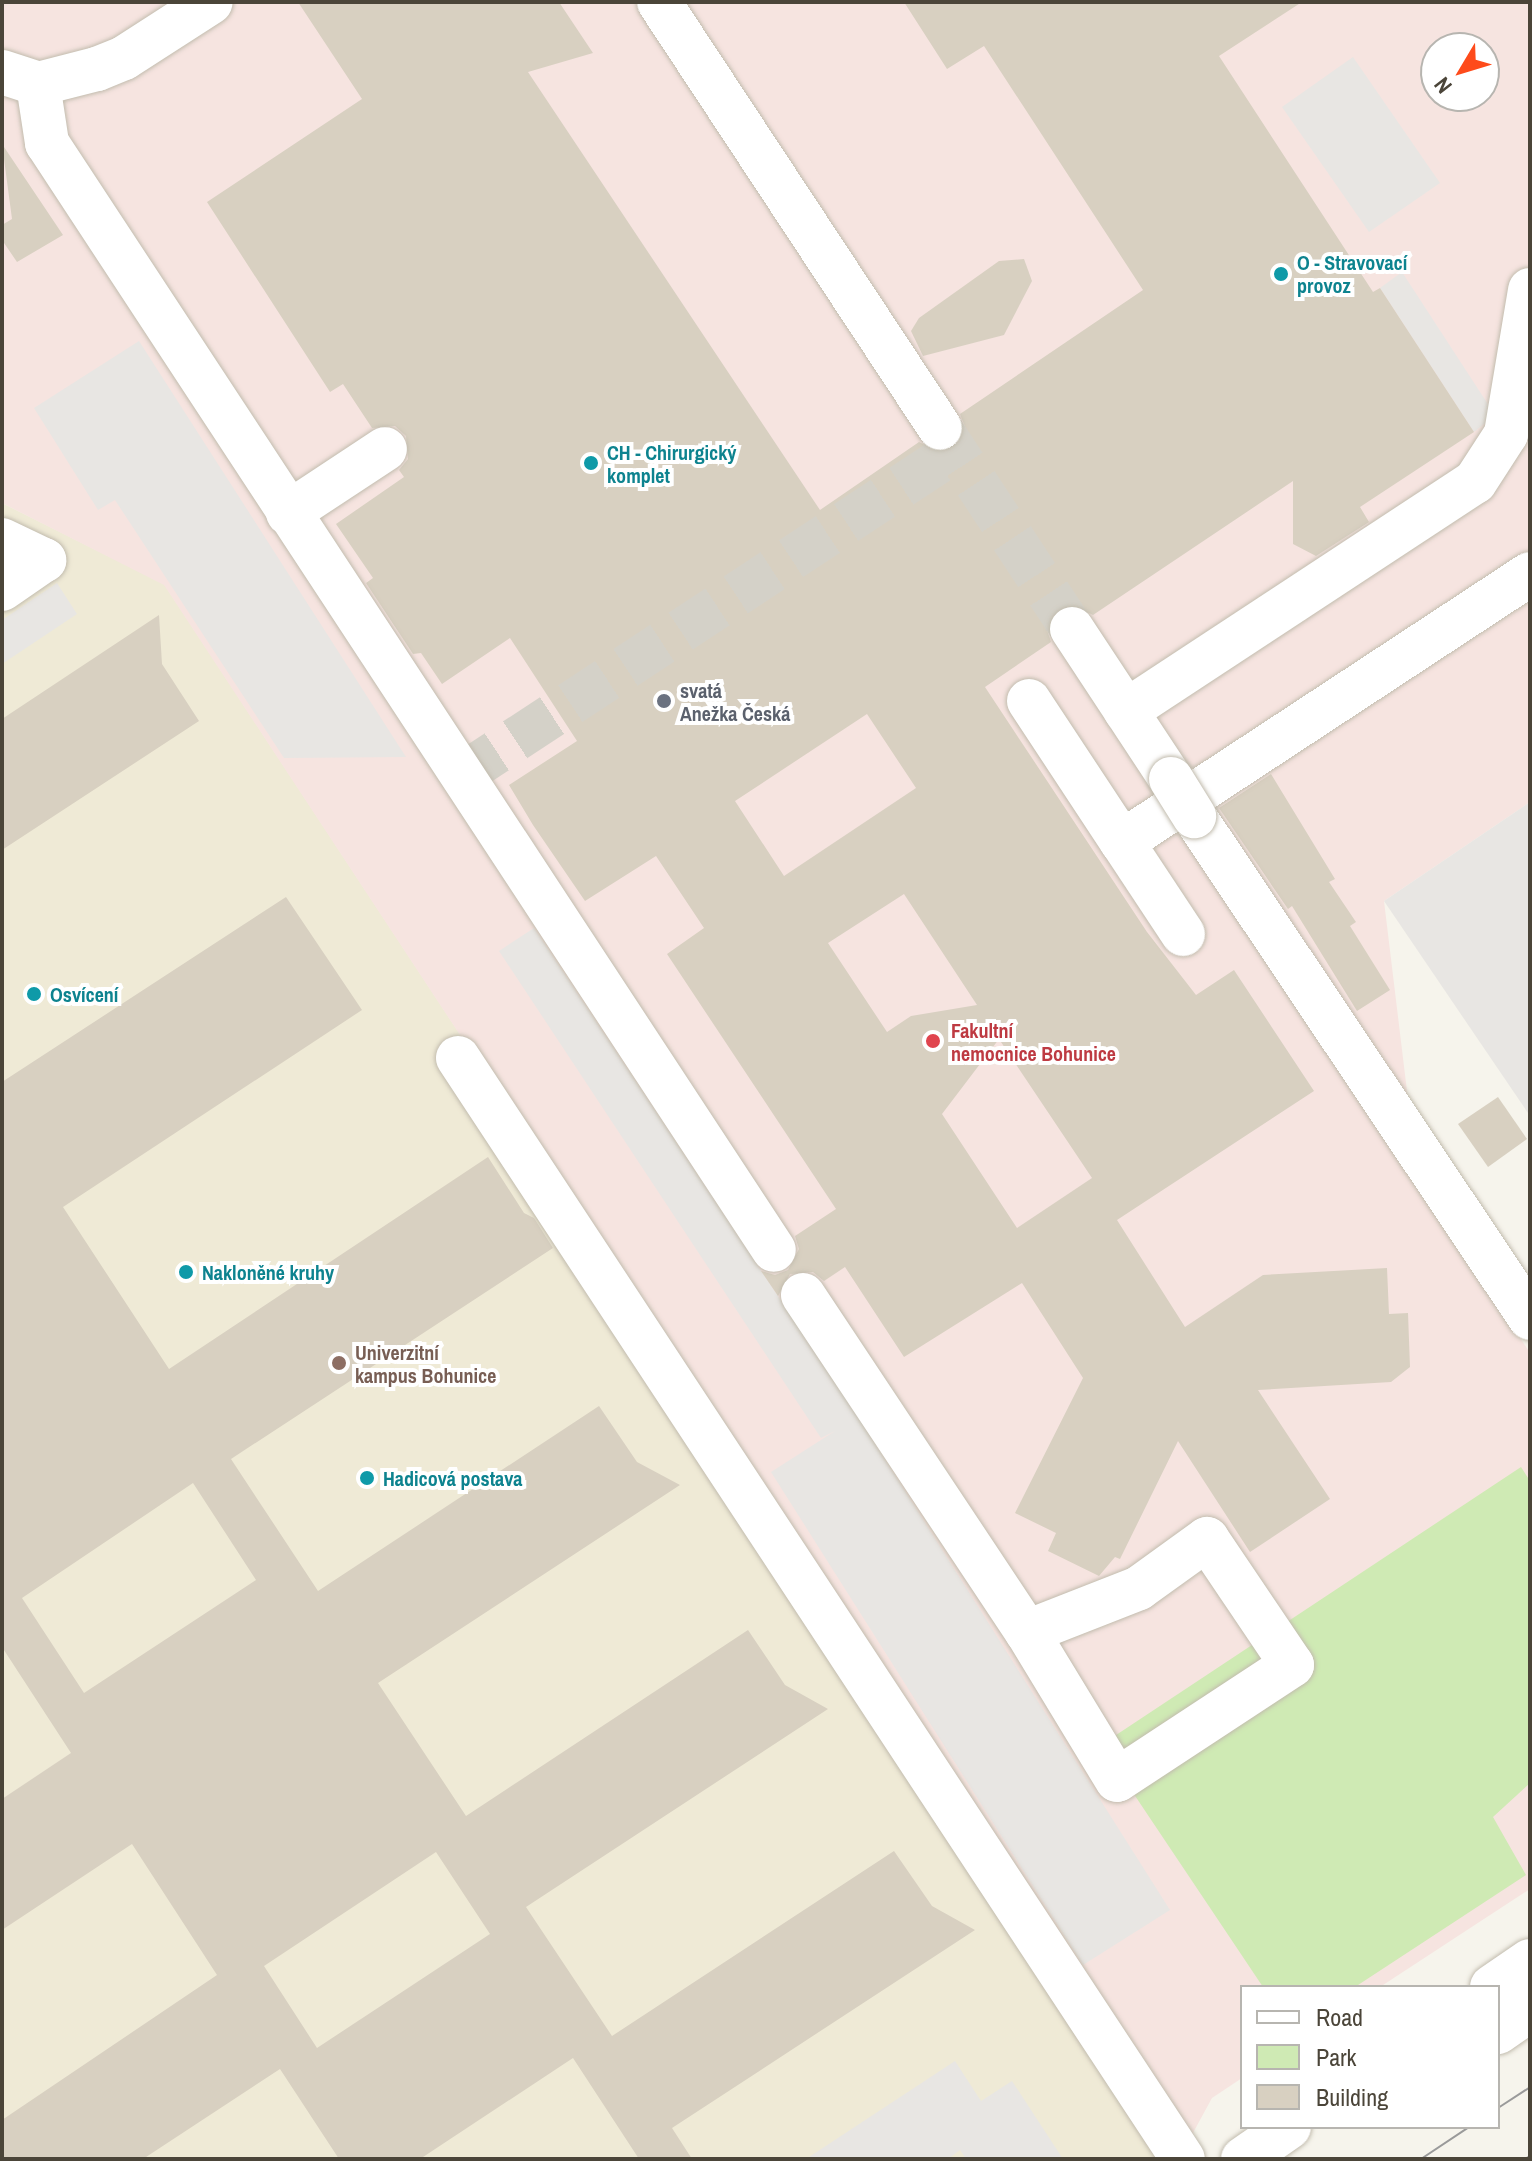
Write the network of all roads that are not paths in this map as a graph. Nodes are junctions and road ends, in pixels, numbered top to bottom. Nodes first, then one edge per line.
1 (211, 2) edge
2 (659, 2) edge
3 (20, 78) edge
4 (1530, 290) edge
5 (940, 428) tunnel mouth
6 (385, 449) dead end
7 (288, 513) junction
8 (2, 540) edge
9 (1530, 574) edge
10 (2, 589) edge
11 (1072, 629) tunnel mouth
12 (1029, 701) dead end
13 (1126, 711) junction
14 (1122, 842) junction
15 (1183, 934) dead end
16 (458, 1058) dead end
17 (774, 1250) dead end
18 (803, 1295) dead end
19 (1530, 1318) edge
20 (1027, 1632) junction
21 (1530, 1961) edge
22 (1495, 1985) edge
23 (1530, 2010) edge
24 (1500, 2031) edge
25 (1287, 2129) edge
26 (1183, 2159) edge
27 (1243, 2159) edge

1 - 3 lane
2 - 5 lane
3 - 7 lane
4 - 13 lane
6 - 7 lane
7 - 17 lane
8 - 10 lane
9 - 14 lane
11 - 13 lane
12 - 14 lane
13 - 19 lane, bridge
14 - 15 lane
16 - 26 lane
18 - 20 lane
20 - 20 lane
21 - 22 lane
23 - 24 lane
25 - 27 lane

